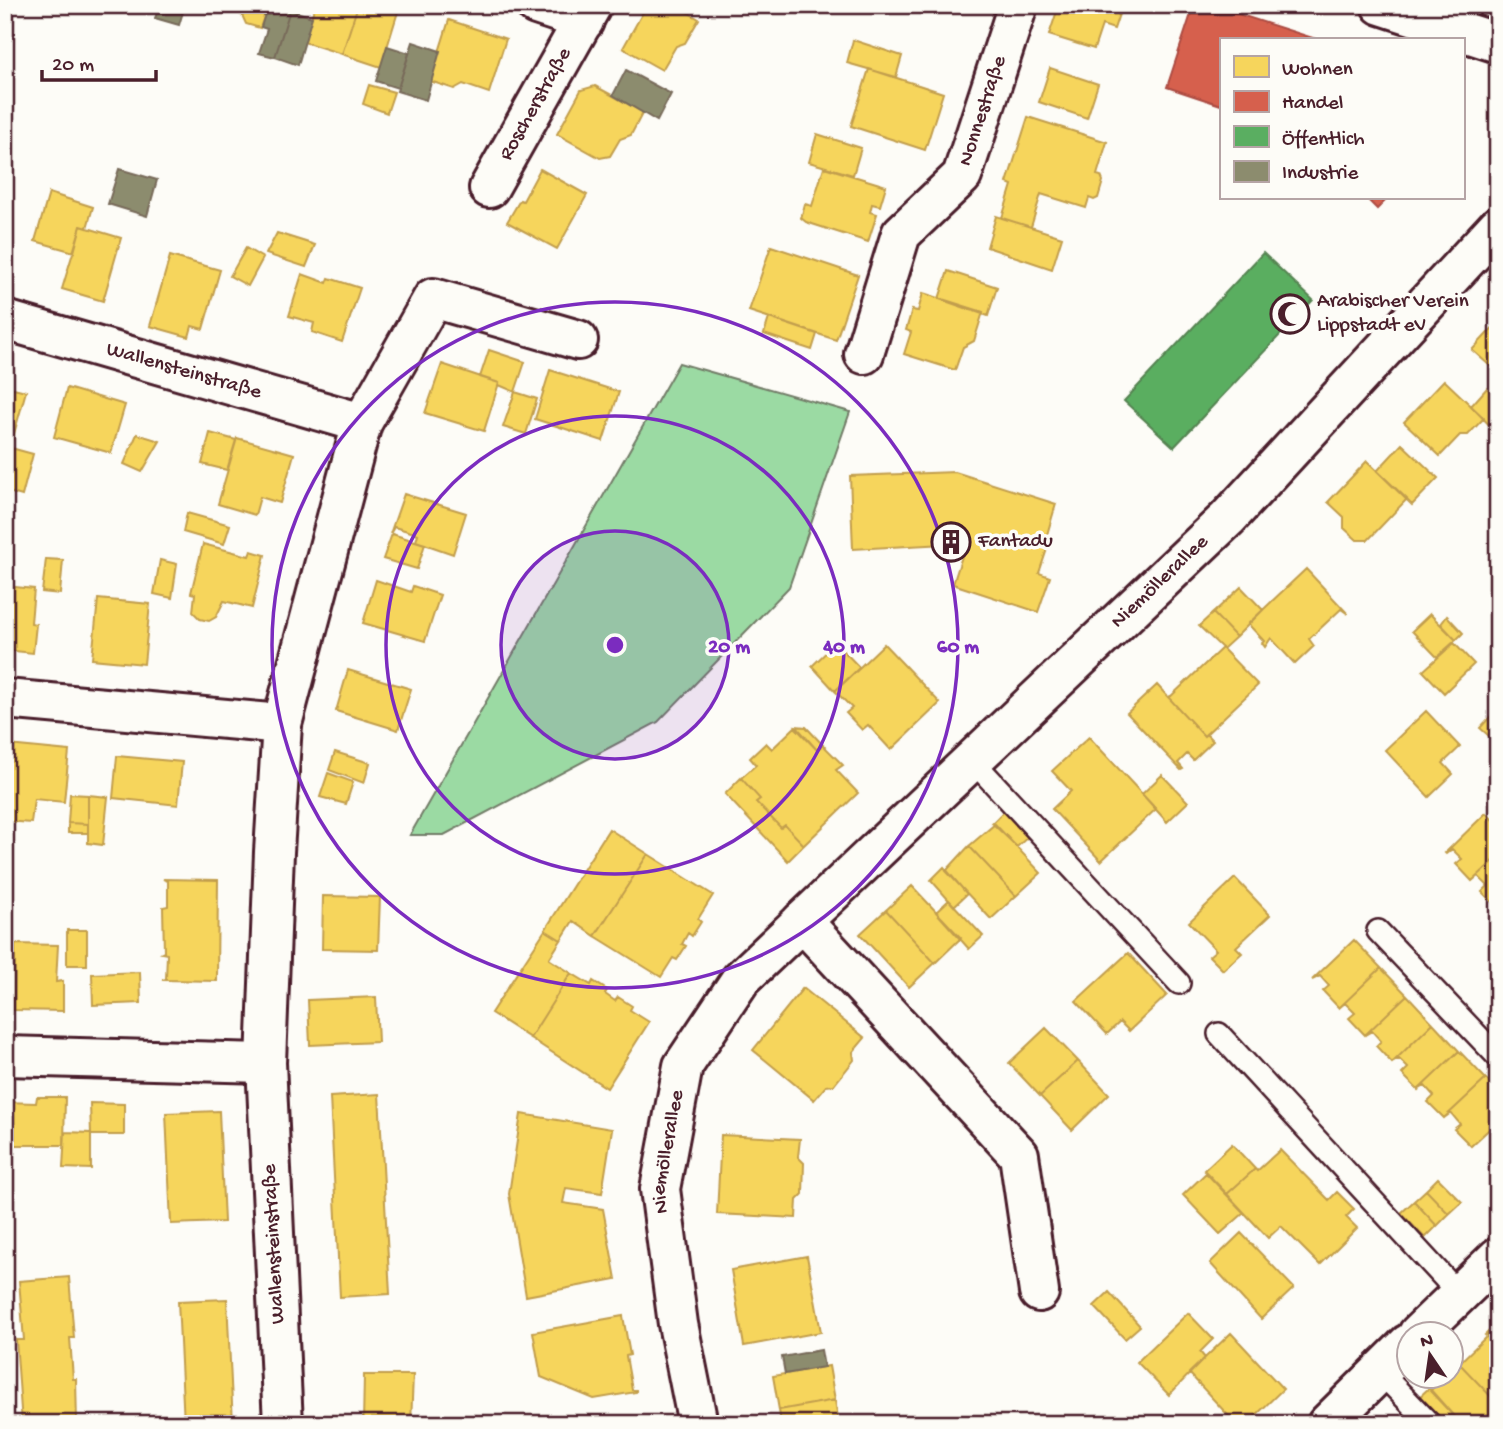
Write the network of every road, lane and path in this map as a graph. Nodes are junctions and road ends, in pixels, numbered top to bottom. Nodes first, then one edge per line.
1 (536, 5) edge
2 (1018, 5) edge
3 (1381, 5) edge
4 (588, 13) edge
5 (1498, 43) edge
6 (489, 188) dead end
7 (1498, 226) edge
8 (5, 320) edge
9 (578, 340) dead end
10 (864, 354) dead end
11 (362, 423) junction
12 (5, 699) edge
13 (282, 724) junction
14 (972, 761) junction
15 (802, 921) junction
16 (1378, 932) dead end
17 (1179, 983) dead end
18 (1219, 1034) dead end
19 (5, 1056) edge
20 (1498, 1057) edge
21 (267, 1063) junction
22 (1498, 1257) edge
23 (1039, 1292) dead end
24 (1459, 1294) junction
25 (1433, 1320) edge
26 (1394, 1358) edge
27 (1380, 1371) junction
28 (283, 1424) edge
29 (698, 1424) edge
30 (1327, 1424) edge
31 (1430, 1424) edge

1 - 4 street, Roscherstraße
2 - 10 street, Nonnestraße
3 - 5 street
4 - 6 street, Roscherstraße
7 - 14 street, Niemöllerallee
8 - 11 street, Wallensteinstraße
9 - 11 street, Wallensteinstraße
11 - 13 street, Wallensteinstraße
12 - 13 street
13 - 21 street, Wallensteinstraße
14 - 15 street, Niemöllerallee
14 - 17 lane
15 - 23 street
15 - 29 street, Niemöllerallee
16 - 20 lane
18 - 24 lane
19 - 21 street
21 - 28 street, Wallensteinstraße
22 - 24 street
24 - 25 street
26 - 27 street
27 - 30 street
27 - 31 lane

